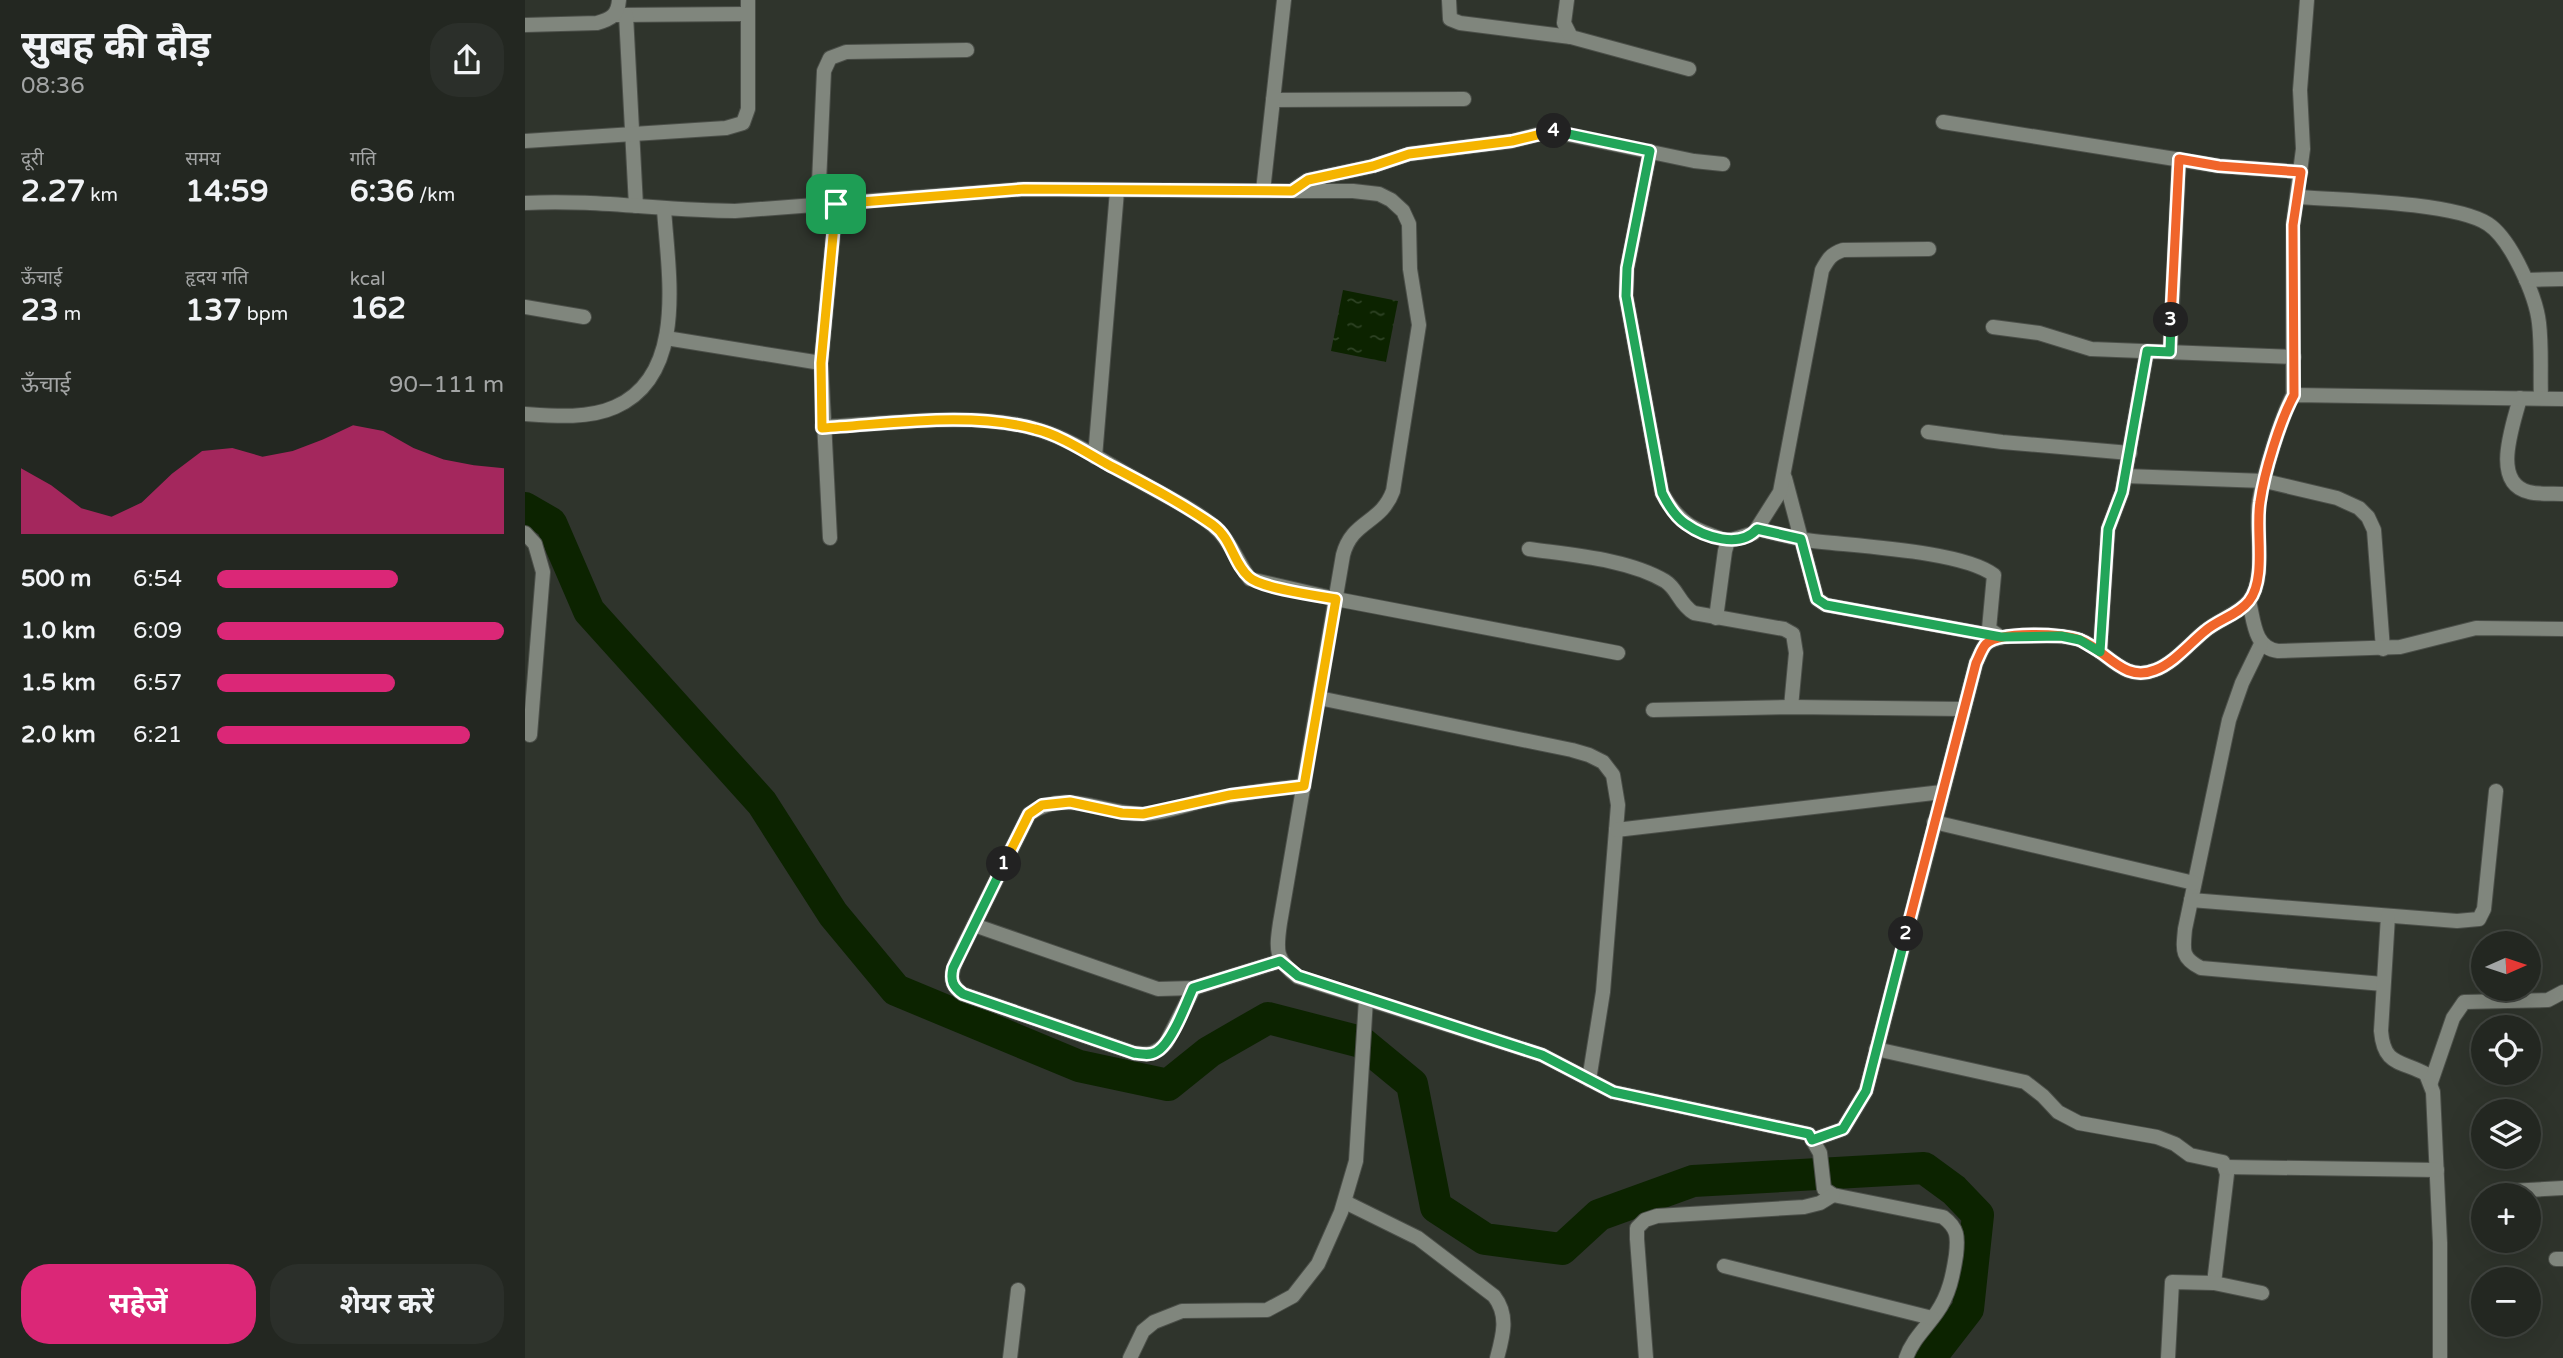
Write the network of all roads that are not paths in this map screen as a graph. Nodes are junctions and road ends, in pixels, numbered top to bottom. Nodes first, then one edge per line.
1 (619, 0) edge
2 (1284, 0) edge
3 (1448, 0) edge
4 (1567, 0) edge
5 (2307, 0) edge
6 (747, 7) edge
7 (621, 15) junction
8 (525, 25) edge
9 (1571, 37) junction
10 (967, 50) dead end
11 (1689, 69) dead end
12 (1464, 99) dead end
13 (1273, 100) junction
14 (1943, 122) dead end
15 (632, 133) junction
16 (525, 141) edge
17 (1650, 151) junction
18 (2179, 159) junction
19 (1723, 164) dead end
20 (2301, 172) junction
21 (1117, 191) junction
22 (1263, 191) junction
23 (1292, 191) junction
24 (2297, 197) junction
25 (525, 203) edge
26 (836, 204) junction
27 (818, 205) junction
28 (636, 206) junction
29 (664, 209) junction
30 (1929, 249) dead end
31 (2563, 279) edge
32 (2526, 280) junction
33 (525, 307) edge
34 (584, 317) dead end
35 (1993, 327) dead end
36 (666, 338) junction
37 (2147, 351) junction
38 (2170, 352) junction
39 (2294, 357) junction
40 (821, 363) junction
41 (2294, 395) junction
42 (2520, 398) junction
43 (2541, 398) junction
44 (2563, 399) edge
45 (525, 414) edge
46 (822, 428) junction
47 (1928, 432) dead end
48 (2130, 453) junction
49 (1095, 457) junction
50 (1784, 474) junction
51 (2125, 476) junction
52 (2265, 481) junction
53 (2563, 494) edge
54 (1757, 529) junction
55 (525, 533) edge
56 (830, 538) dead end
57 (1801, 539) junction
58 (1728, 541) junction
59 (1529, 549) dead end
60 (1336, 599) junction
61 (2249, 601) junction
62 (1716, 618) junction
63 (2563, 629) edge
64 (2001, 637) junction
65 (2261, 644) junction
66 (2383, 649) junction
67 (2100, 652) junction
68 (1618, 653) dead end
69 (1319, 698) junction
70 (1791, 707) junction
71 (1964, 709) junction
72 (1653, 710) dead end
73 (530, 735) dead end
74 (1304, 786) junction
75 (2495, 791) dead end
76 (1942, 792) junction
77 (1934, 822) junction
78 (1616, 830) junction
79 (2194, 883) junction
80 (2191, 900) junction
81 (2388, 916) junction
82 (974, 925) junction
83 (1280, 961) junction
84 (2383, 984) junction
85 (1193, 988) junction
86 (2563, 992) edge
87 (1366, 999) junction
88 (1876, 1049) junction
89 (1589, 1080) junction
90 (2431, 1082) junction
91 (1816, 1146) junction
92 (2226, 1167) junction
93 (2437, 1170) junction
94 (2563, 1188) edge
95 (2541, 1189) edge
96 (1829, 1192) junction
97 (1345, 1202) junction
98 (1724, 1266) dead end
99 (2214, 1283) junction
100 (1018, 1290) dead end
101 (2262, 1293) dead end
102 (1932, 1318) junction
103 (1010, 1358) edge
104 (1130, 1358) edge
105 (1497, 1358) edge
106 (1646, 1358) edge
107 (1906, 1358) edge
108 (2168, 1358) edge
109 (2440, 1358) edge

1 - 7 street
2 - 13 street
3 - 9 street
4 - 9 street
5 - 20 street
6 - 7 street
6 - 15 street
7 - 8 street
7 - 15 street
9 - 11 street
10 - 27 street
12 - 13 street
13 - 22 street
14 - 18 street
15 - 16 street
15 - 28 street
17 - 19 street
17 - 23 street
17 - 58 street
18 - 20 street
18 - 38 street
20 - 24 street
21 - 22 street
21 - 26 street
21 - 49 street
22 - 23 street
23 - 60 street
24 - 32 street
24 - 39 street
25 - 28 street
26 - 27 street
26 - 40 street
27 - 29 street
28 - 29 street
29 - 36 street
30 - 50 street
31 - 32 street
32 - 43 street
33 - 34 street
35 - 37 street
36 - 40 street
36 - 45 street
37 - 38 street
37 - 48 street
38 - 39 street
39 - 41 street
40 - 46 street
41 - 42 street
41 - 52 street
42 - 43 street
42 - 53 street
43 - 44 street
46 - 49 street
46 - 56 street
47 - 48 street
48 - 51 street
49 - 60 street
50 - 54 street
50 - 57 street
51 - 52 street
51 - 67 street
52 - 61 street
52 - 66 street
54 - 57 street
54 - 58 street
55 - 73 street
57 - 64 street
57 - 64 street
58 - 62 street
59 - 62 street
60 - 68 street
60 - 69 street
61 - 65 street
61 - 67 street
62 - 70 street
63 - 66 street
64 - 67 street
64 - 71 street
65 - 66 street
65 - 79 street
69 - 74 street
69 - 78 street
70 - 71 street
70 - 72 street
71 - 76 street
74 - 82 street
74 - 83 street
75 - 81 street
76 - 77 street
76 - 78 street
77 - 79 street
77 - 88 street
78 - 89 street
79 - 80 street
80 - 81 street
80 - 84 street
81 - 84 street
82 - 85 street
82 - 85 street
83 - 85 street
83 - 87 street
84 - 90 street
86 - 90 street
87 - 89 street
87 - 97 street
88 - 91 street
88 - 92 street
89 - 91 street
90 - 93 street
91 - 96 street
92 - 93 street
92 - 99 street
93 - 109 street
94 - 95 street
96 - 102 street
96 - 106 street
97 - 104 street
97 - 105 street
98 - 102 street
99 - 101 street
99 - 108 street
100 - 103 street
102 - 107 street

